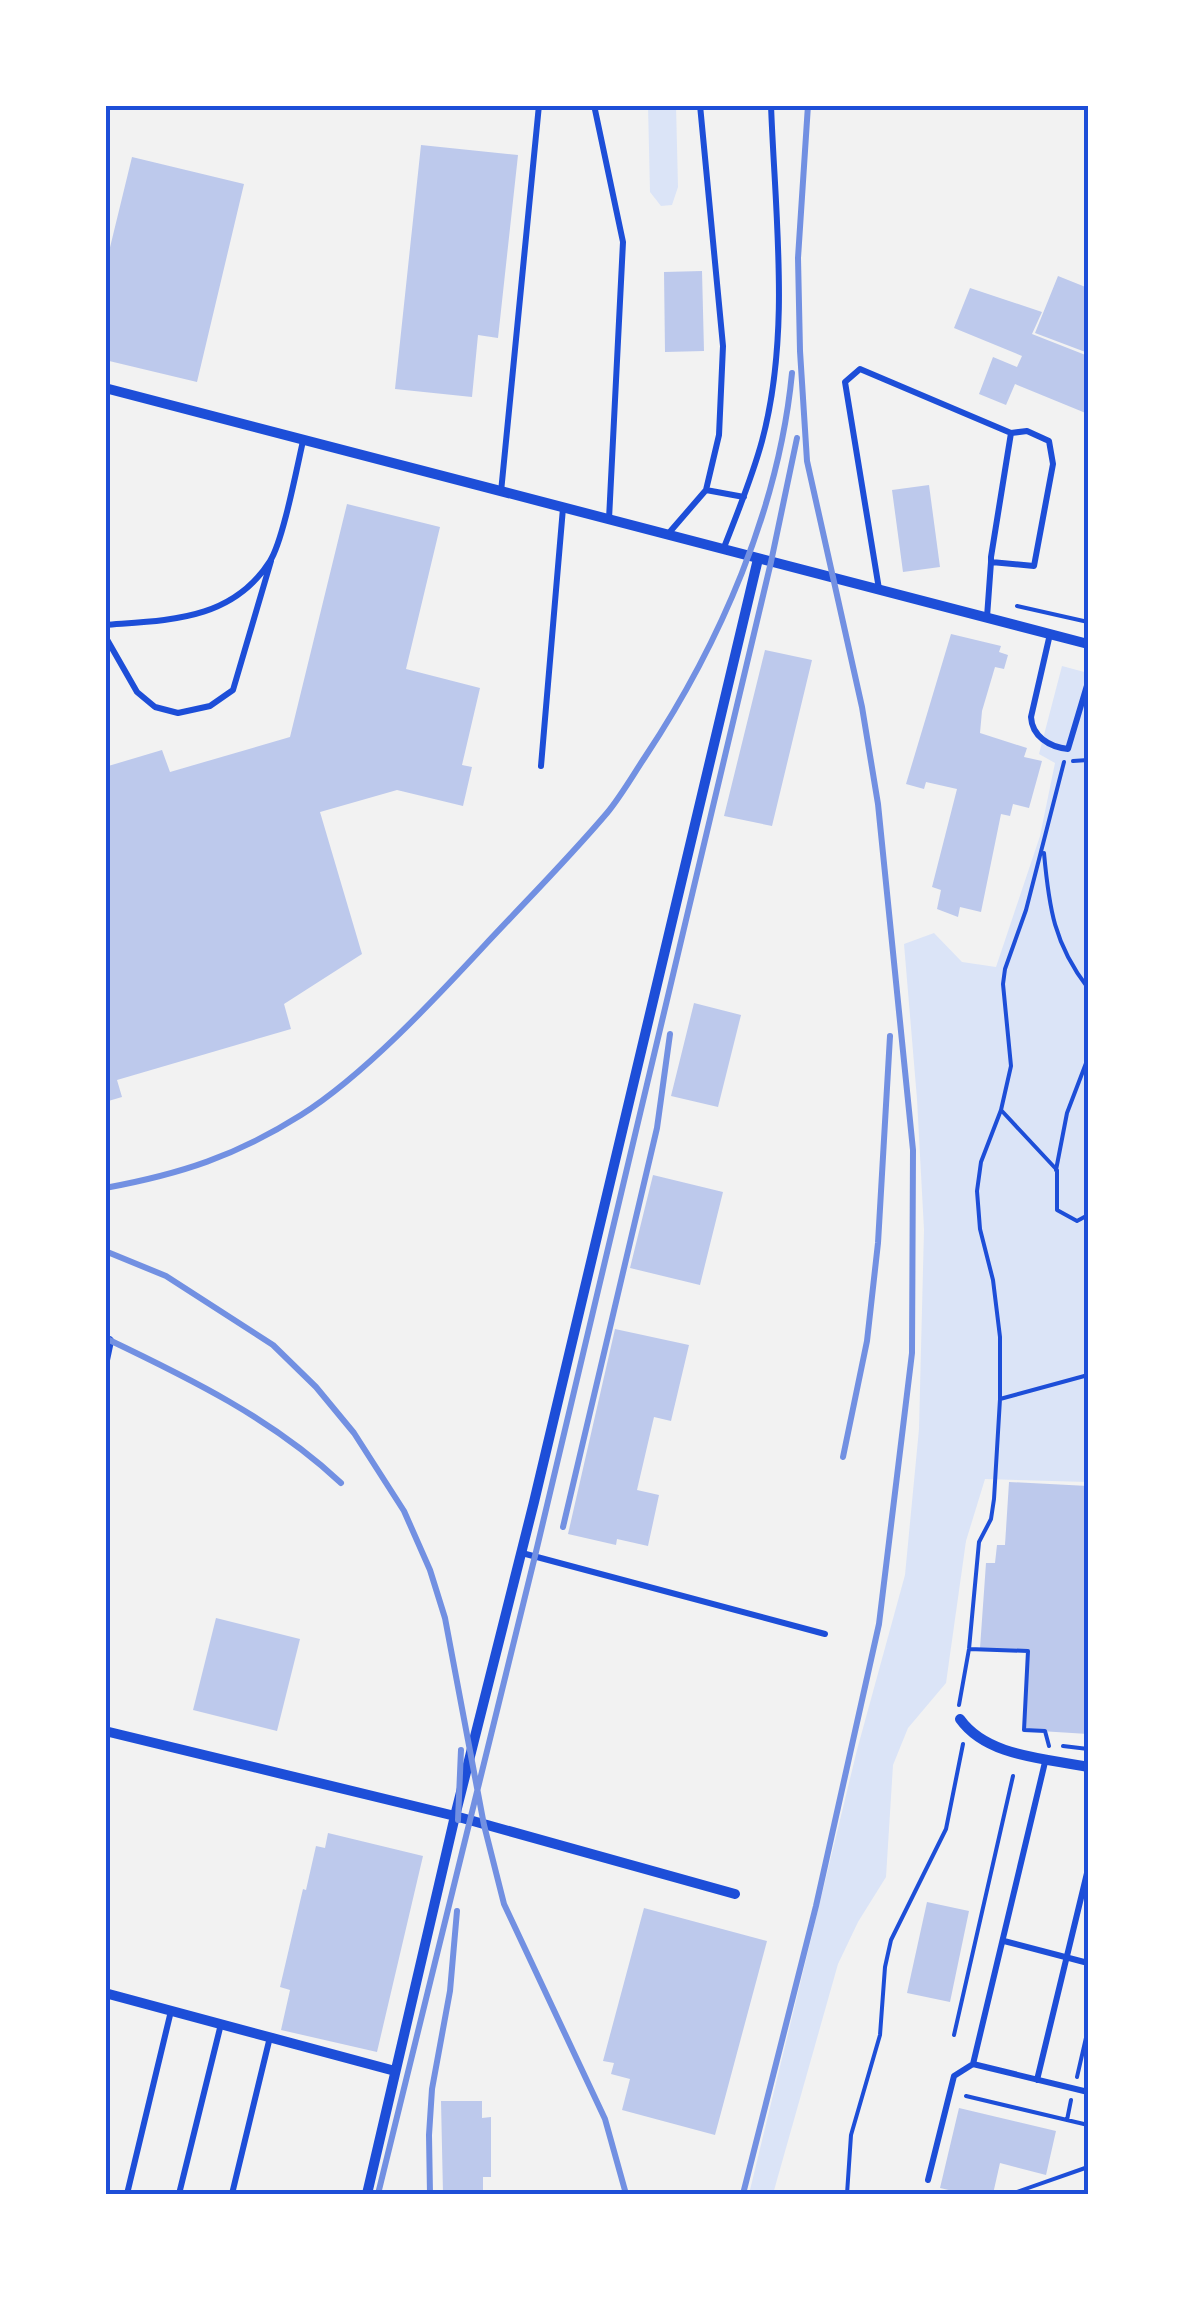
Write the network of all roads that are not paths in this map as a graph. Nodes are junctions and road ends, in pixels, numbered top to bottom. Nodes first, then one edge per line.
1 (539, 105) edge
2 (594, 105) edge
3 (700, 105) edge
4 (771, 105) edge
5 (105, 388) edge
6 (1011, 433) junction
7 (304, 440) junction
8 (706, 490) junction
9 (501, 492) junction
10 (744, 497) junction
11 (563, 508) junction
12 (610, 520) junction
13 (667, 535) junction
14 (723, 550) junction
15 (758, 559) junction
16 (272, 560) junction
17 (991, 562) junction
18 (880, 590) junction
19 (988, 618) junction
20 (105, 625) edge
21 (1050, 634) junction
22 (105, 636) edge
23 (1088, 644) edge
24 (1088, 682) edge
25 (541, 766) dead end
26 (110, 1342) dead end
27 (105, 1360) edge
28 (521, 1553) junction
29 (825, 1634) dead end
30 (960, 1719) road end
31 (105, 1731) edge
32 (1046, 1758) junction
33 (1088, 1767) edge
34 (455, 1816) junction
35 (1088, 1869) edge
36 (735, 1894) dead end
37 (1004, 1941) junction
38 (1066, 1957) junction
39 (1088, 1962) edge
40 (105, 1993) edge
41 (171, 2011) junction
42 (221, 2024) junction
43 (270, 2037) junction
44 (973, 2064) junction
45 (395, 2071) junction
46 (1037, 2080) junction
47 (1088, 2092) edge
48 (928, 2180) dead end
49 (127, 2194) edge
50 (179, 2194) edge
51 (232, 2194) edge
52 (367, 2194) edge

1 - 9 lane
2 - 12 lane
3 - 8 lane
4 - 10 lane
5 - 7 street
6 - 17 lane
6 - 17 lane
6 - 18 lane
7 - 9 street
7 - 16 lane
8 - 10 lane
8 - 13 lane
9 - 11 street
10 - 14 lane
11 - 12 street
11 - 25 lane
12 - 13 street
13 - 14 street
14 - 15 street
15 - 18 street
15 - 28 street
16 - 20 lane
16 - 22 lane
17 - 19 lane
18 - 19 street
19 - 21 street
21 - 23 street
21 - 24 lane
26 - 27 street
28 - 29 lane
28 - 34 street
30 - 32 street
31 - 34 street
32 - 33 street
32 - 37 lane
34 - 36 street
34 - 45 street
35 - 38 lane
37 - 38 lane
37 - 44 lane
38 - 39 lane
38 - 46 lane
40 - 41 street
41 - 42 street
41 - 49 lane
42 - 43 street
42 - 50 lane
43 - 45 street
43 - 51 lane
44 - 46 lane
44 - 48 lane
45 - 52 street
46 - 47 lane

